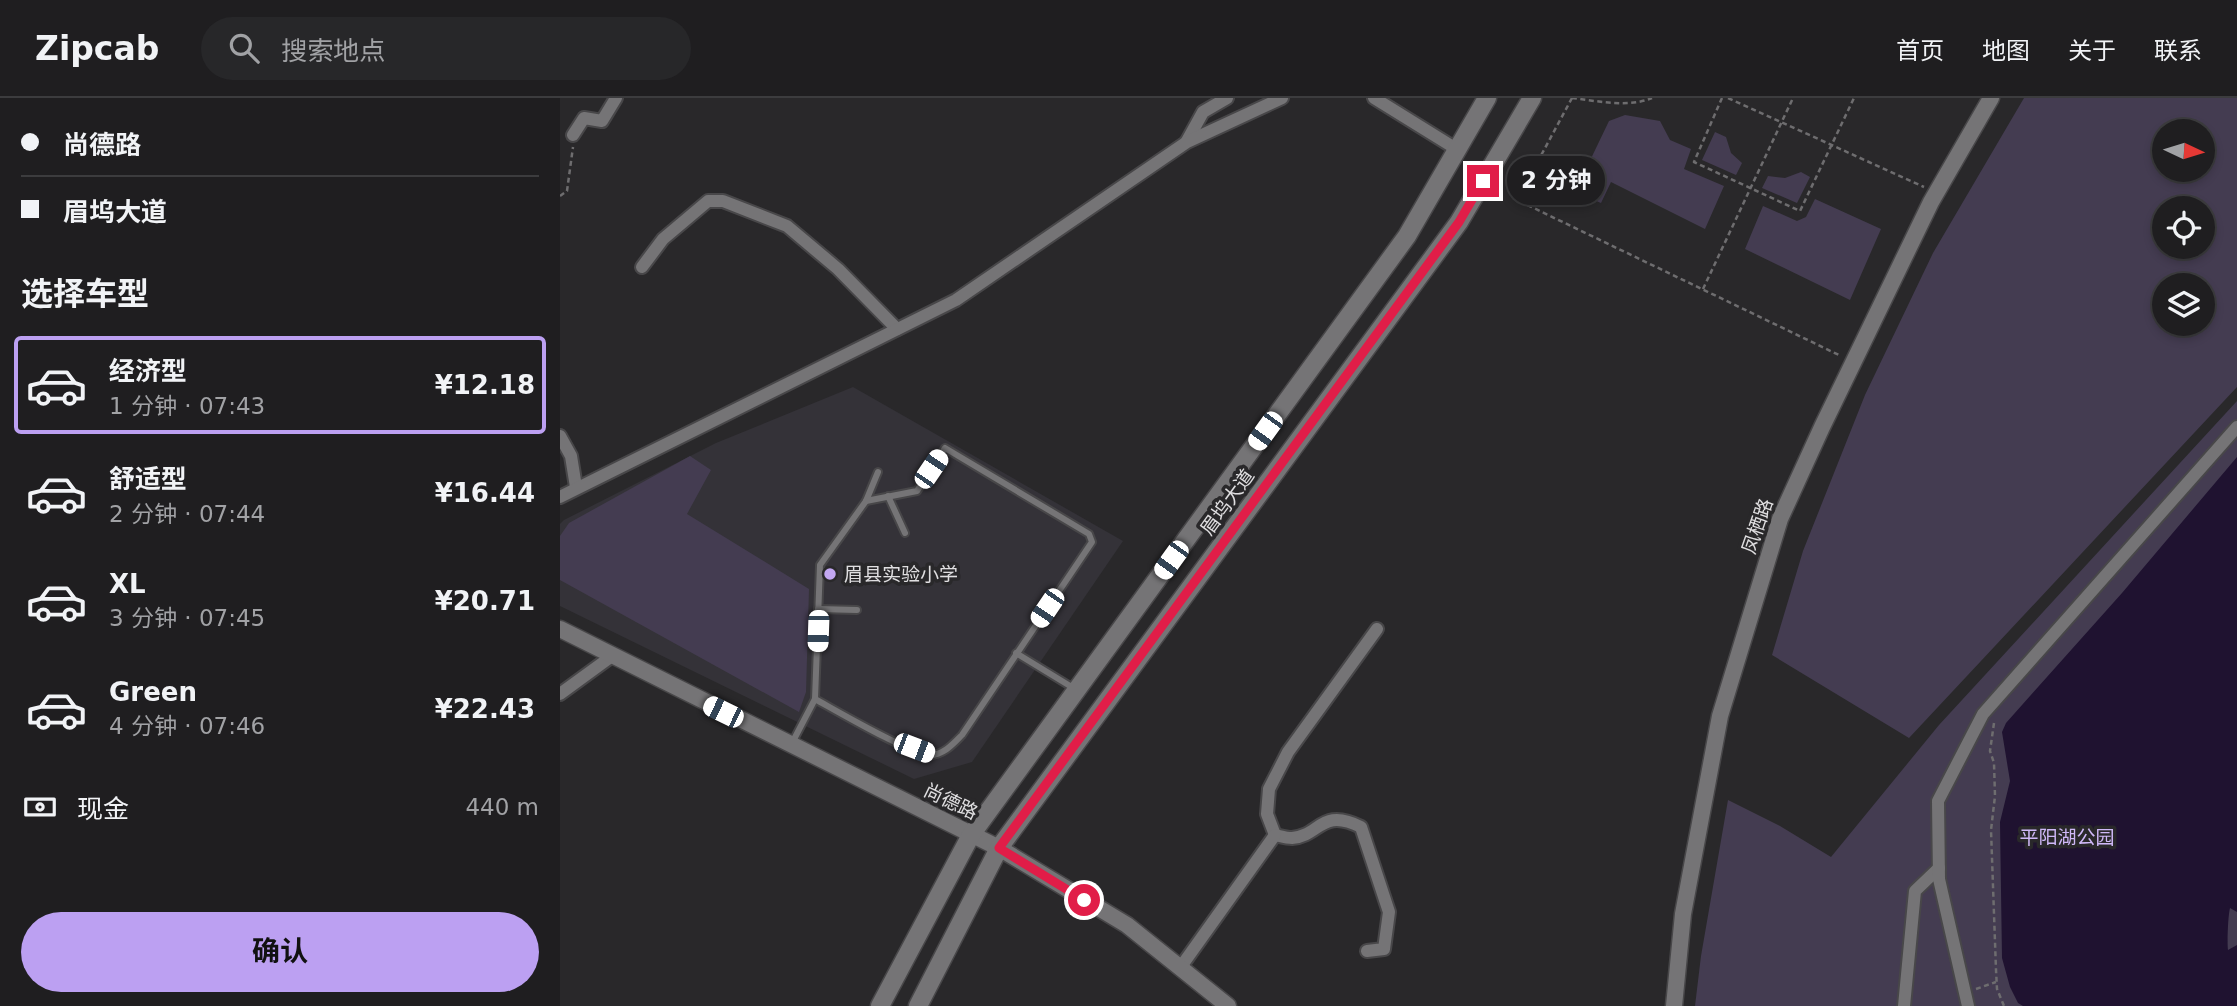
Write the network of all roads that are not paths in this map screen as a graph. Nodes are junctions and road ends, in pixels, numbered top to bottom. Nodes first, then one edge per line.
1 (616, 98) edge
2 (1227, 98) edge
3 (1282, 98) edge
4 (1374, 98) edge
5 (1487, 98) edge
6 (1532, 98) edge
7 (1991, 98) edge
8 (573, 135) road end
9 (1187, 142) junction
10 (1458, 150) junction
11 (642, 267) dead end
12 (897, 329) junction
13 (2237, 427) edge
14 (560, 436) edge
15 (878, 472) dead end
16 (576, 487) junction
17 (888, 496) junction
18 (560, 497) edge
19 (866, 501) junction
20 (905, 533) dead end
21 (818, 609) junction
22 (857, 610) dead end
23 (560, 629) edge
24 (1377, 629) dead end
25 (1017, 653) junction
26 (612, 656) junction
27 (1077, 690) junction
28 (560, 694) edge
29 (815, 699) junction
30 (790, 745) junction
31 (971, 835) junction
32 (1275, 835) junction
33 (999, 848) junction
34 (1939, 868) junction
35 (1367, 951) dead end
36 (1180, 968) junction
37 (1967, 999) edge
38 (880, 1006) edge
39 (918, 1006) edge
40 (1228, 1006) edge
41 (1674, 1006) edge
42 (1905, 1006) edge

1 - 8 street
2 - 9 street
3 - 9 street
4 - 10 street
5 - 10 main road, 眉坞大道
6 - 33 main road, 眉坞大道
7 - 41 street, 凤栖路
9 - 12 street
10 - 27 main road, 眉坞大道
11 - 12 street
12 - 16 street
13 - 34 street
14 - 16 street
15 - 19 lane
16 - 18 street
17 - 19 lane
17 - 20 lane
17 - 25 lane
19 - 21 lane
21 - 22 lane
21 - 29 lane
23 - 26 street, 尚德路
24 - 32 street
25 - 27 lane
25 - 29 lane
26 - 28 street
26 - 30 street, 尚德路
27 - 31 main road, 眉坞大道
29 - 30 lane
30 - 31 street, 尚德路
31 - 33 street, 尚德路
31 - 38 main road, 眉坞大道
32 - 35 street
32 - 36 street
33 - 36 street, 尚德路
33 - 39 main road, 眉坞大道
34 - 37 street
34 - 42 street
36 - 40 street, 尚德路

